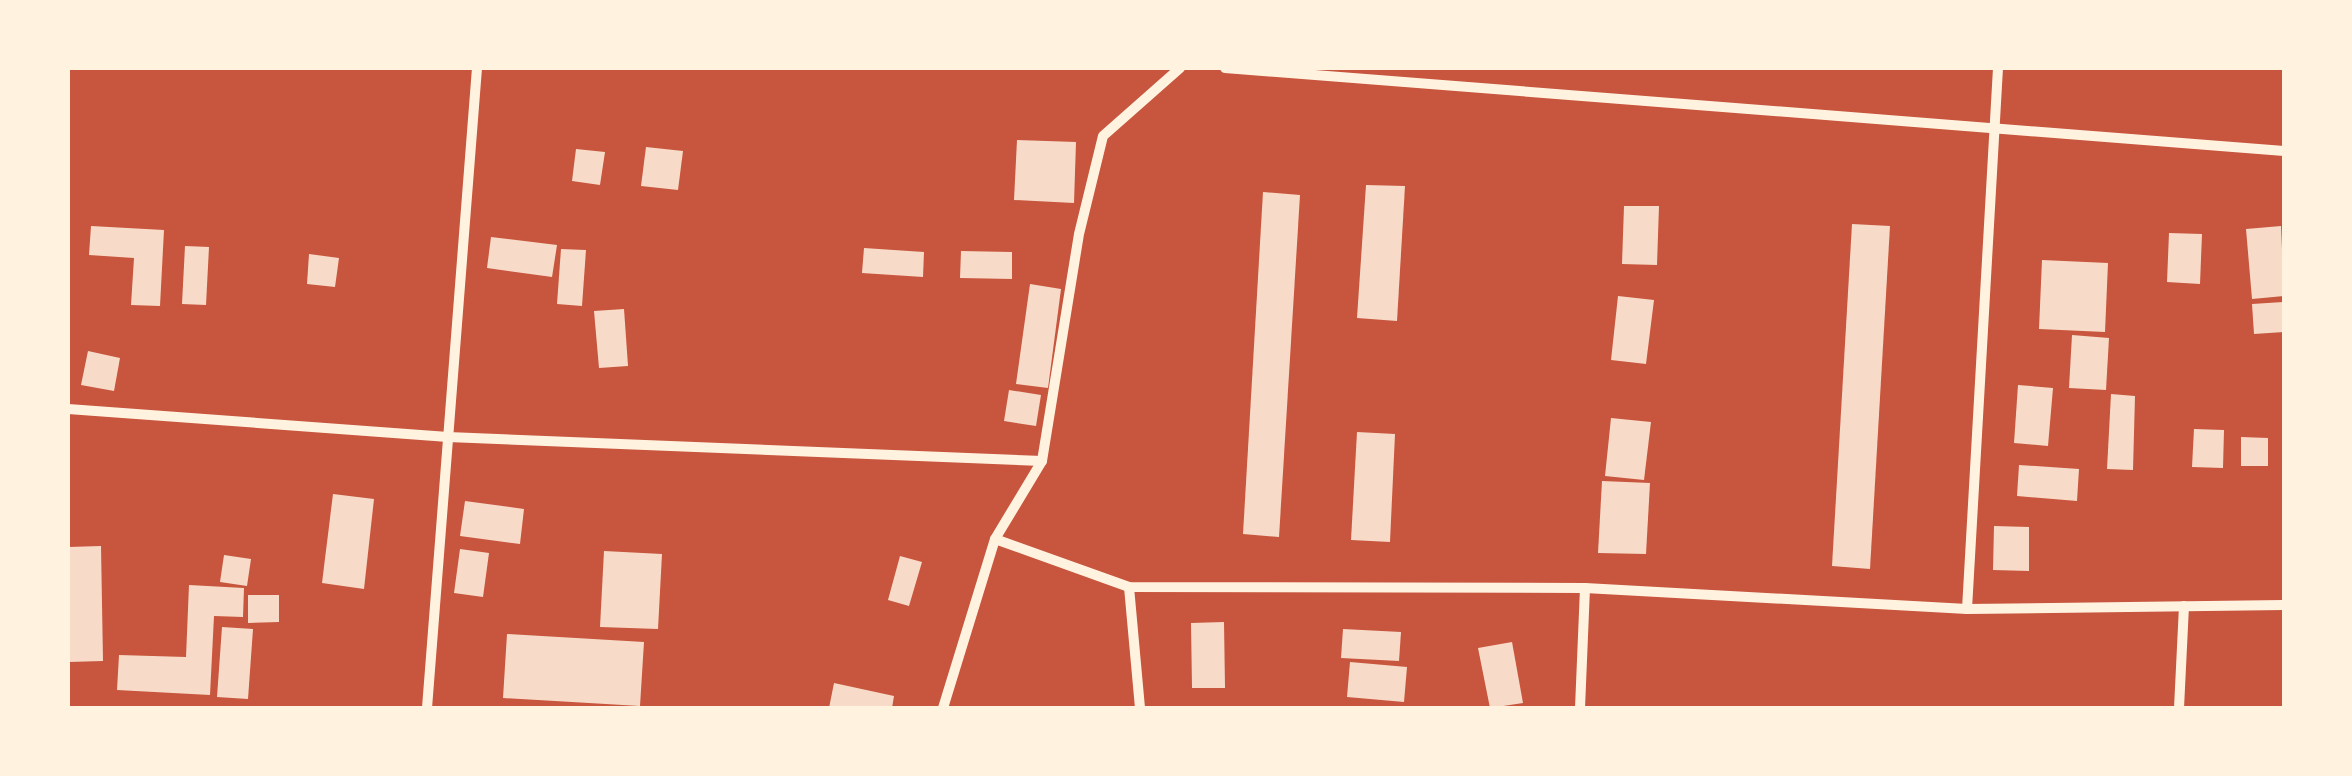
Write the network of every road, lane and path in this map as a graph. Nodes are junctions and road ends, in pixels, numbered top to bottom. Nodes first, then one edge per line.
1 (477, 68) edge
2 (1180, 68) edge
3 (1225, 68) edge
4 (1998, 68) edge
5 (1994, 132) junction
6 (2284, 152) edge
7 (68, 409) edge
8 (448, 437) junction
9 (1042, 461) junction
10 (994, 539) junction
11 (1129, 587) junction
12 (1585, 588) junction
13 (2284, 604) edge
14 (2184, 606) junction
15 (1967, 609) junction
16 (427, 708) edge
17 (943, 708) edge
18 (1140, 708) edge
19 (1580, 708) edge
20 (2179, 708) edge

1 - 8 street
2 - 9 street
3 - 5 street
4 - 5 street
5 - 6 street
5 - 15 street
7 - 8 street
8 - 9 street
8 - 16 street
9 - 10 street
10 - 11 street
10 - 17 street
11 - 12 street
11 - 18 street
12 - 15 street
12 - 19 street
13 - 14 street
14 - 15 street
14 - 20 street

